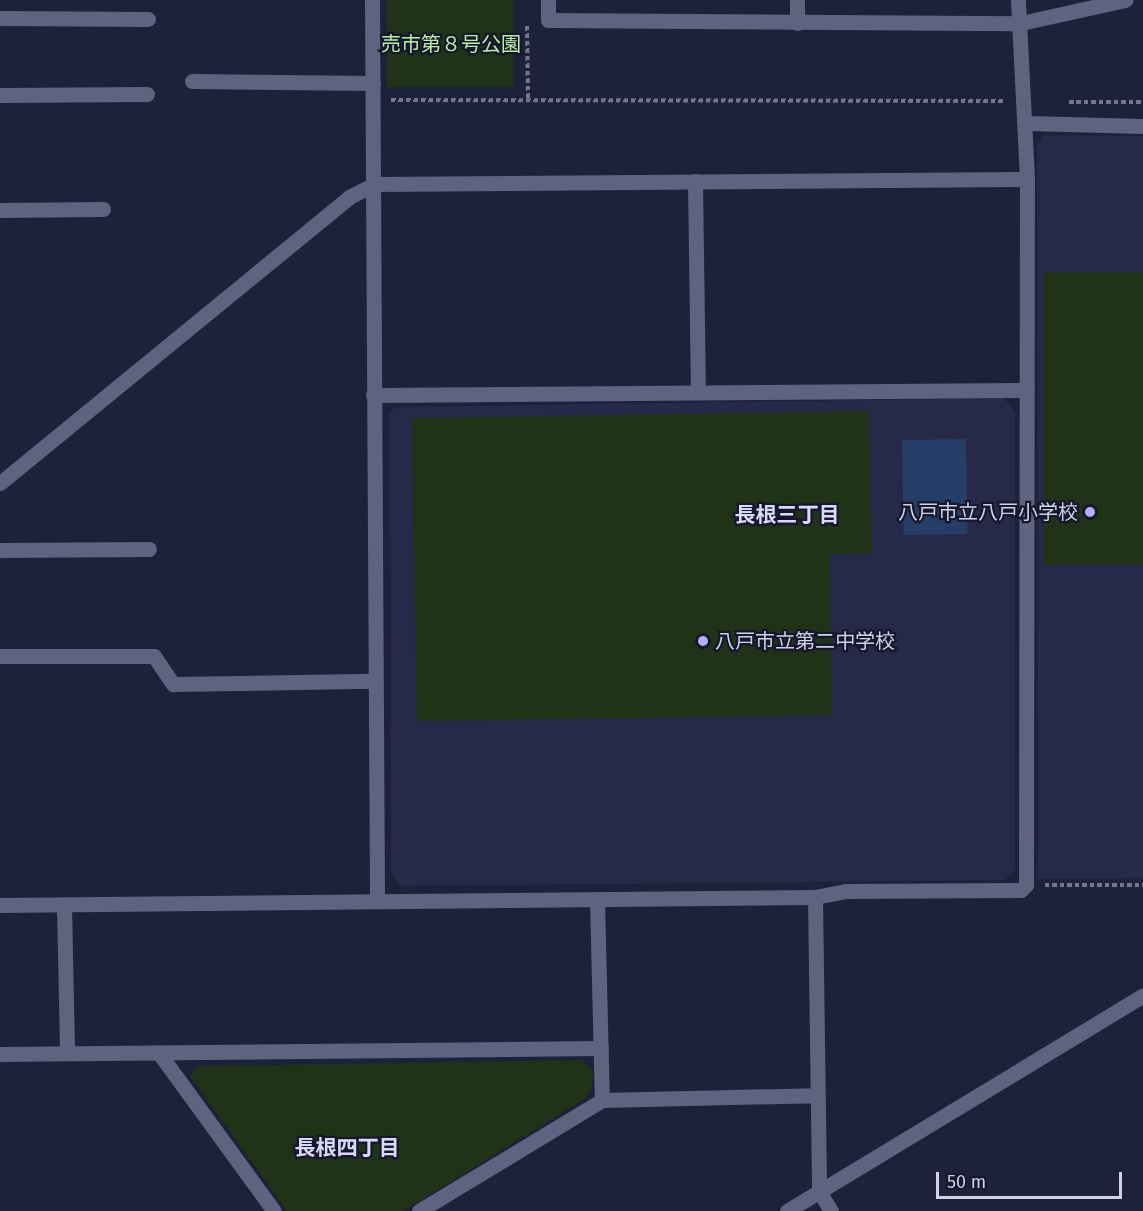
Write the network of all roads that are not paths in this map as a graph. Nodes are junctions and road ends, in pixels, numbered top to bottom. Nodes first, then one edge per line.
1 (372, 0) edge
2 (548, 0) edge
3 (797, 0) edge
4 (1018, 0) edge
5 (1125, 0) edge
6 (0, 18) edge
7 (148, 19) dead end
8 (797, 22) junction
9 (1021, 24) junction
10 (192, 81) dead end
11 (373, 83) junction
12 (147, 94) dead end
13 (0, 95) edge
14 (1027, 123) junction
15 (1143, 126) edge
16 (1027, 179) junction
17 (695, 182) junction
18 (375, 184) junction
19 (103, 208) dead end
20 (0, 210) edge
21 (1027, 390) junction
22 (698, 392) junction
23 (373, 394) junction
24 (0, 483) edge
25 (149, 549) dead end
26 (0, 550) edge
27 (0, 656) edge
28 (375, 681) junction
29 (814, 897) junction
30 (377, 900) junction
31 (597, 900) junction
32 (0, 905) edge
33 (64, 905) junction
34 (1143, 995) edge
35 (601, 1048) junction
36 (67, 1053) junction
37 (159, 1053) junction
38 (0, 1054) edge
39 (815, 1095) junction
40 (602, 1100) junction
41 (819, 1191) junction
42 (274, 1211) edge
43 (419, 1211) edge
44 (787, 1211) edge
45 (831, 1211) edge

1 - 11 street
2 - 8 street
3 - 8 street
4 - 9 street
5 - 9 street
6 - 7 street
8 - 9 street
9 - 14 street
10 - 11 street
11 - 18 street
12 - 13 street
14 - 15 street
14 - 16 street
16 - 17 street
16 - 21 street
17 - 18 street
17 - 22 street
18 - 23 street
18 - 24 street
19 - 20 street
21 - 22 street
21 - 29 street
22 - 23 street
23 - 28 street
25 - 26 street
27 - 28 street
28 - 30 street
29 - 31 street
29 - 39 street
30 - 31 street
30 - 33 street
31 - 35 street
32 - 33 street
33 - 36 street
34 - 41 street
35 - 37 street
35 - 40 street
36 - 37 street
36 - 38 street
37 - 42 street
39 - 40 street
39 - 41 street
40 - 43 street
41 - 44 street
41 - 45 street

